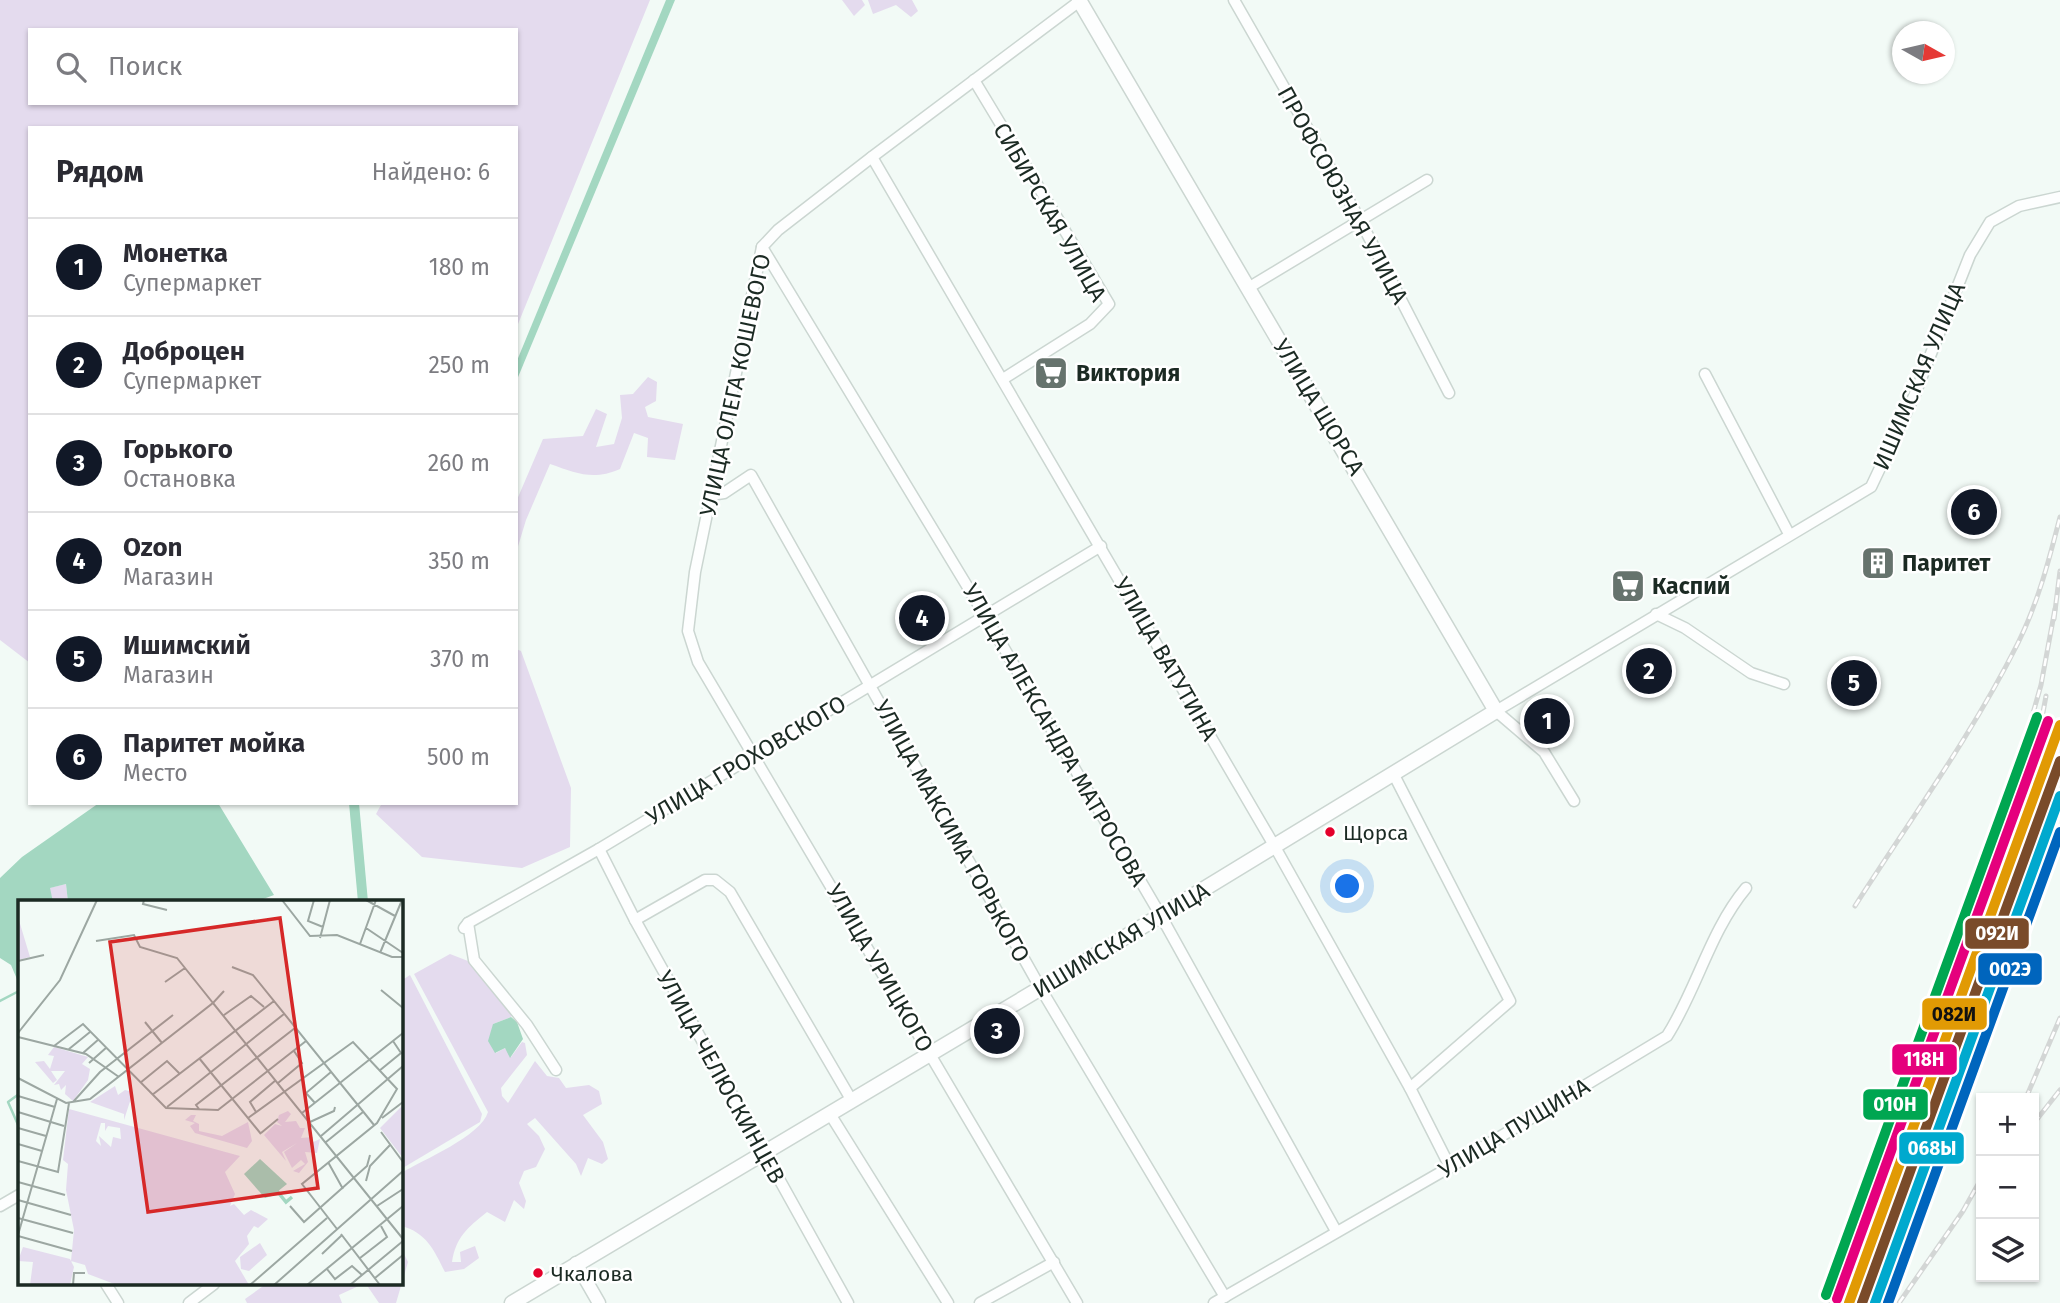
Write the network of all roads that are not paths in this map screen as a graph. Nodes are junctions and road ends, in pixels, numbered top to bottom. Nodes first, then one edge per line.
1 (1080, 0) edge
2 (1234, 0) edge
3 (974, 80) junction
4 (872, 157) junction
5 (1427, 180) dead end
6 (2060, 197) edge
7 (1360, 220) junction
8 (762, 247) junction
9 (1248, 288) junction
10 (1705, 374) dead end
11 (1003, 380) junction
12 (1449, 393) dead end
13 (710, 495) junction
14 (1790, 534) junction
15 (1101, 546) junction
16 (984, 614) junction
17 (1656, 614) junction
18 (688, 631) joint
19 (869, 684) junction
20 (1784, 684) dead end
21 (1496, 711) junction
22 (755, 755) junction
23 (1394, 775) junction
24 (1574, 801) dead end
25 (1275, 847) junction
26 (599, 849) junction
27 (1746, 888) dead end
28 (1161, 916) junction
29 (635, 920) junction
30 (1041, 989) junction
31 (931, 1054) junction
32 (556, 1070) dead end
33 (1410, 1088) junction
34 (852, 1101) junction
35 (830, 1114) junction
36 (763, 1153) junction
37 (1450, 1167) junction
38 (18, 1196) edge
39 (0, 1206) edge
40 (1336, 1231) junction
41 (1054, 1262) junction
42 (576, 1263) junction
43 (107, 1286) edge
44 (211, 1286) edge
45 (1220, 1300) edge
46 (118, 1303) edge
47 (189, 1303) edge
48 (512, 1303) edge
49 (599, 1303) edge
50 (848, 1303) edge
51 (948, 1303) edge
52 (980, 1303) edge
53 (1077, 1303) edge

1 - 3 street, УЛИЦА ОЛЕГА КОШЕВОГО
1 - 9 main road, УЛИЦА ЩОРСА
2 - 7 street, ПРОФСОЮЗНАЯ УЛИЦА
3 - 4 street, УЛИЦА ОЛЕГА КОШЕВОГО
3 - 11 street, СИБИРСКАЯ УЛИЦА
4 - 8 street, УЛИЦА ОЛЕГА КОШЕВОГО
4 - 11 street, УЛИЦА ВАТУТИНА
5 - 7 street
6 - 14 street, ИШИМСКАЯ УЛИЦА
7 - 9 street
7 - 12 street, ПРОФСОЮЗНАЯ УЛИЦА
8 - 13 street, УЛИЦА ОЛЕГА КОШЕВОГО
8 - 16 street, УЛИЦА АЛЕКСАНДРА МАТРОСОВА
9 - 21 main road, УЛИЦА ЩОРСА
10 - 14 street
11 - 15 street, УЛИЦА ВАТУТИНА
13 - 18 street, УЛИЦА ОЛЕГА КОШЕВОГО
13 - 19 street, УЛИЦА МАКСИМА ГОРЬКОГО
14 - 17 street, ИШИМСКАЯ УЛИЦА
15 - 16 street, УЛИЦА ГРОХОВСКОГО
15 - 25 street, УЛИЦА ВАТУТИНА
16 - 19 street, УЛИЦА ГРОХОВСКОГО
16 - 28 street, УЛИЦА АЛЕКСАНДРА МАТРОСОВА
17 - 20 street
17 - 21 street, ИШИМСКАЯ УЛИЦА
18 - 22 street, УЛИЦА УРИЦКОГО
19 - 22 street, УЛИЦА ГРОХОВСКОГО
19 - 30 street, УЛИЦА МАКСИМА ГОРЬКОГО
21 - 23 main road, ИШИМСКАЯ УЛИЦА
21 - 24 street, УЛИЦА ЩОРСА
22 - 26 street, УЛИЦА ГРОХОВСКОГО
22 - 31 street, УЛИЦА УРИЦКОГО
23 - 25 main road, ИШИМСКАЯ УЛИЦА
23 - 33 street
25 - 28 main road, ИШИМСКАЯ УЛИЦА
25 - 33 street, УЛИЦА ВАТУТИНА
26 - 29 street, УЛИЦА ЧЕЛЮСКИНЦЕВ
26 - 32 street, УЛИЦА ГРОХОВСКОГО
27 - 37 street, УЛИЦА ПУЩИНА
28 - 30 main road, ИШИМСКАЯ УЛИЦА
28 - 40 street, УЛИЦА АЛЕКСАНДРА МАТРОСОВА
29 - 34 street
29 - 36 street, УЛИЦА ЧЕЛЮСКИНЦЕВ
30 - 31 main road, ИШИМСКАЯ УЛИЦА
30 - 45 street, УЛИЦА МАКСИМА ГОРЬКОГО
31 - 34 main road, ИШИМСКАЯ УЛИЦА
31 - 41 street, УЛИЦА УРИЦКОГО
33 - 37 street, УЛИЦА ВАТУТИНА
34 - 35 main road, ИШИМСКАЯ УЛИЦА
35 - 36 main road, ИШИМСКАЯ УЛИЦА
35 - 51 street
36 - 42 main road, ИШИМСКАЯ УЛИЦА
36 - 50 street, УЛИЦА ЧЕЛЮСКИНЦЕВ
37 - 40 street, УЛИЦА ПУЩИНА
38 - 39 street
40 - 45 street, УЛИЦА ПУЩИНА
41 - 52 street
41 - 53 street, УЛИЦА УРИЦКОГО
42 - 48 main road, ИШИМСКАЯ УЛИЦА
42 - 49 street
43 - 46 street
44 - 47 street

